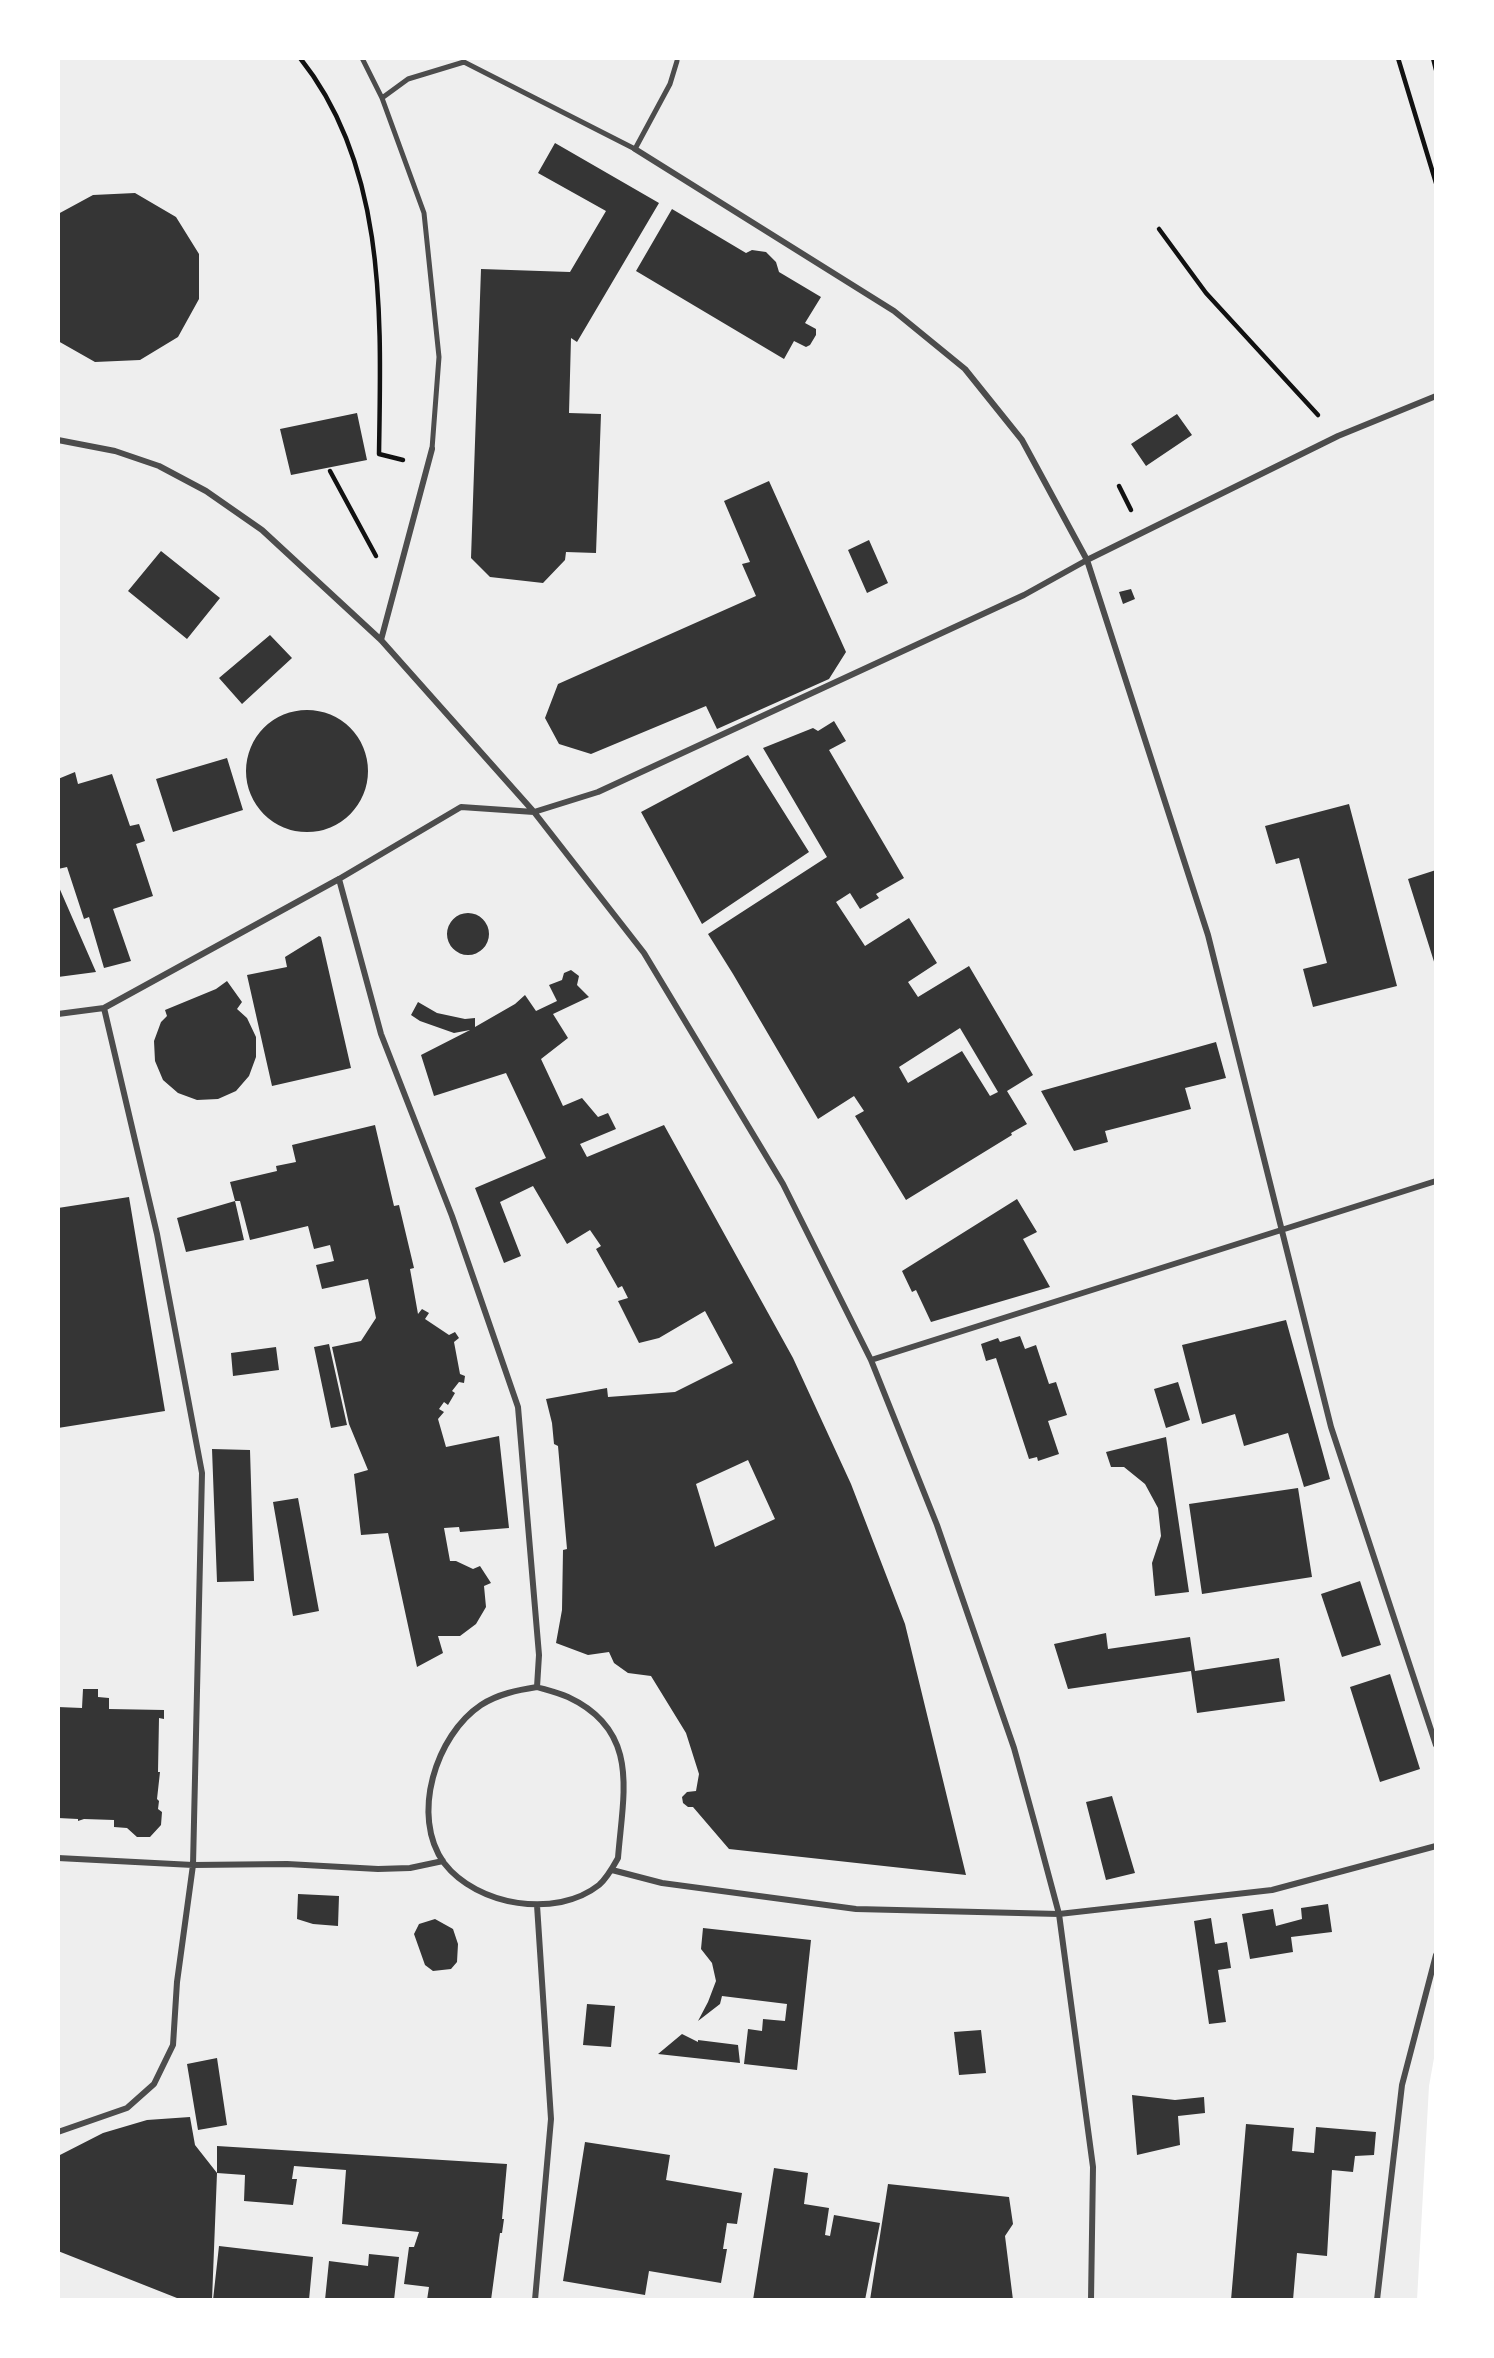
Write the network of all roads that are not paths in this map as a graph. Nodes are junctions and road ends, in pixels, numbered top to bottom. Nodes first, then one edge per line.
1 (362, 58) edge
2 (677, 61) dead end
3 (382, 98) junction
4 (635, 149) junction
5 (1436, 396) edge
6 (58, 440) edge
7 (432, 449) joint
8 (1087, 560) junction
9 (382, 640) junction
10 (534, 812) junction
11 (339, 879) junction
12 (104, 1008) junction
13 (58, 1014) edge
14 (1436, 1181) edge
15 (1280, 1230) junction
16 (871, 1360) junction
17 (537, 1687) junction
18 (1436, 1745) edge
19 (1436, 1846) edge
20 (58, 1858) edge
21 (443, 1861) junction
22 (192, 1865) junction
23 (612, 1870) junction
24 (537, 1905) junction
25 (1059, 1914) junction
26 (1436, 1955) edge
27 (58, 2132) edge
28 (535, 2300) edge
29 (1091, 2300) edge
30 (1377, 2300) edge

1 - 3 lane
2 - 4 lane
3 - 4 lane
3 - 7 lane
4 - 8 street
5 - 8 street
6 - 9 street
7 - 9 street
8 - 10 street
8 - 15 street
9 - 10 street
10 - 11 street
10 - 16 street
11 - 12 street
11 - 17 street
12 - 13 street
12 - 22 street
14 - 15 street
15 - 16 street
15 - 18 street
16 - 25 street
17 - 21 street
17 - 23 street
19 - 25 street
20 - 22 street
21 - 22 street
21 - 24 street
22 - 27 street
23 - 24 street
23 - 25 street
24 - 28 street
25 - 29 street
26 - 30 street

